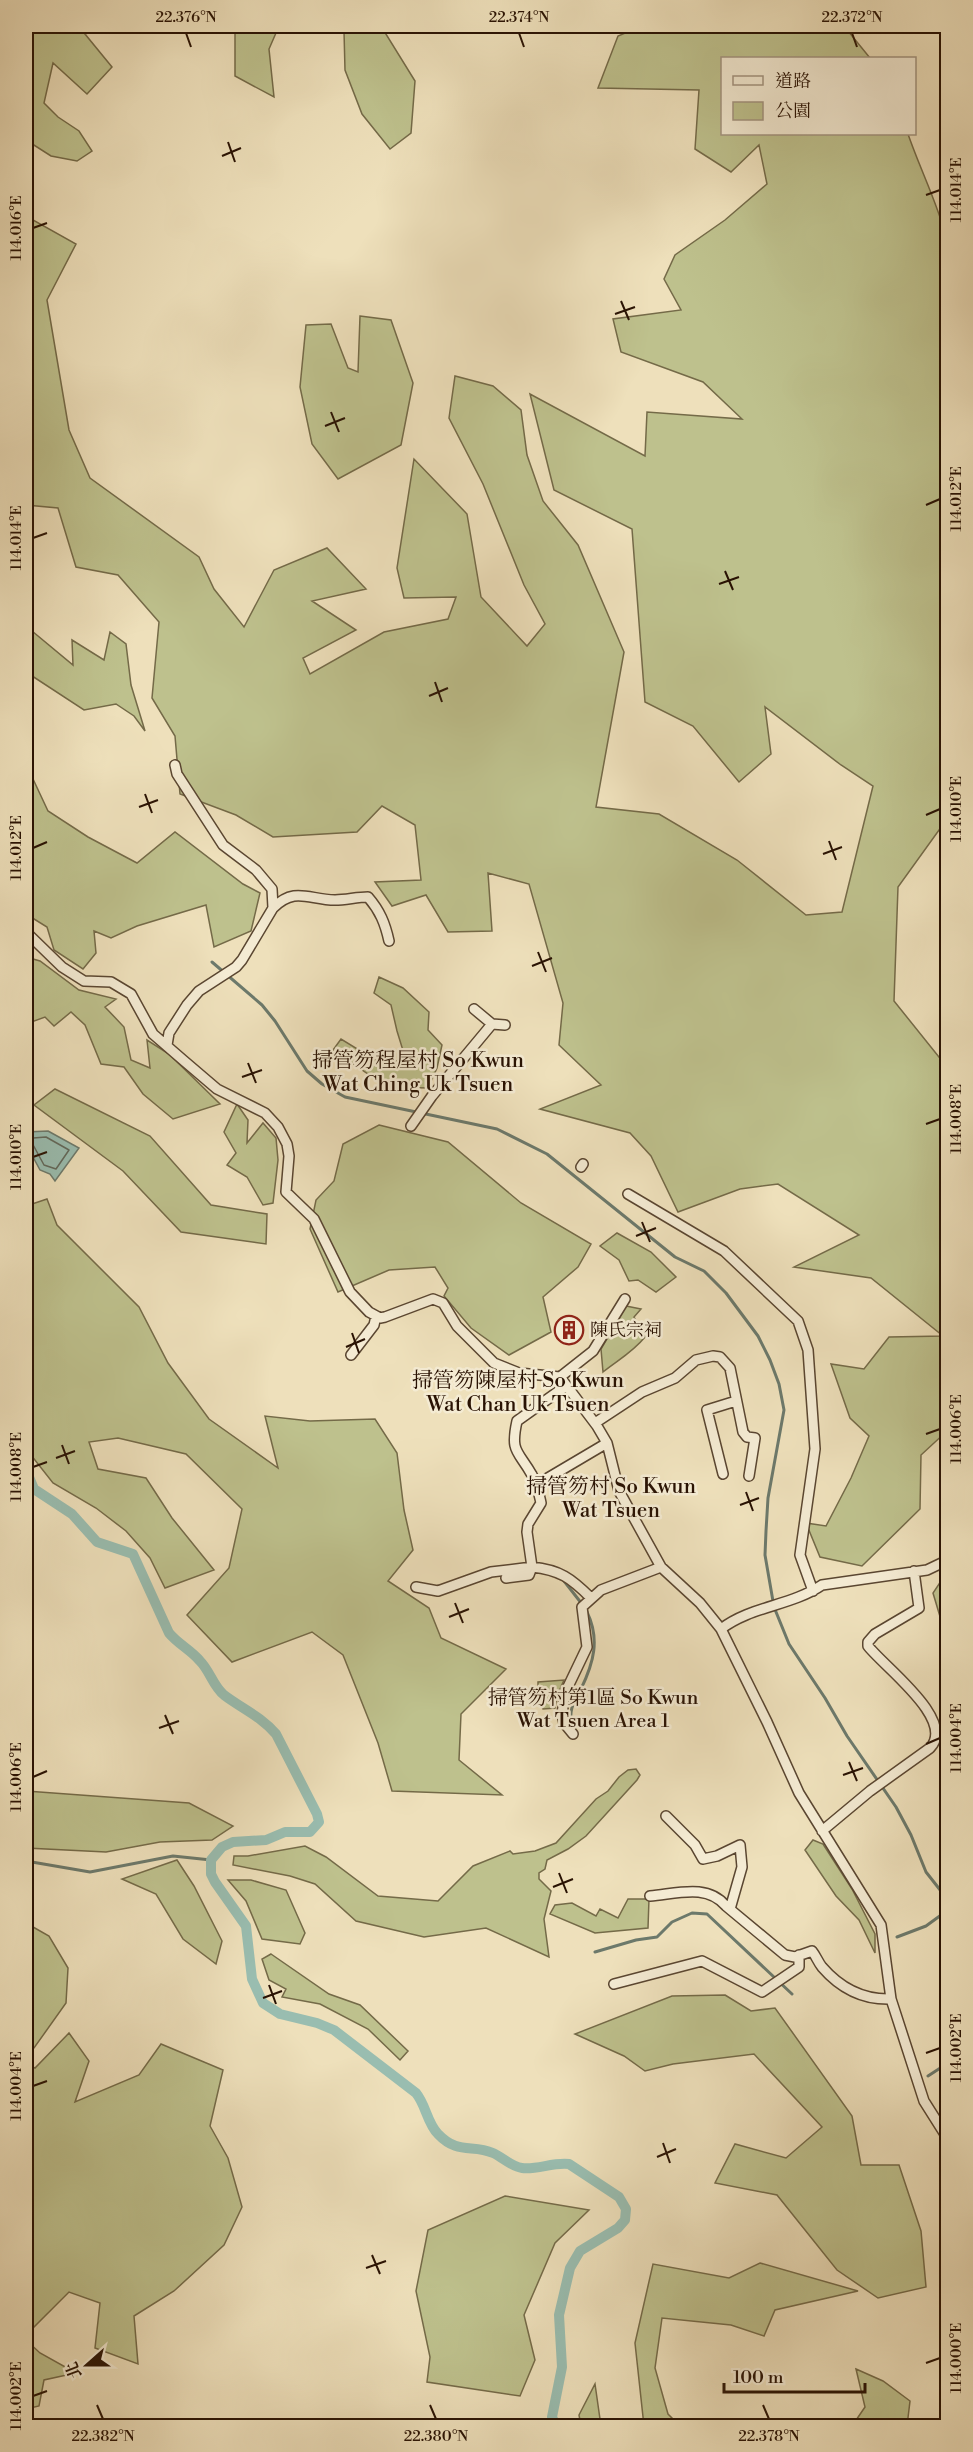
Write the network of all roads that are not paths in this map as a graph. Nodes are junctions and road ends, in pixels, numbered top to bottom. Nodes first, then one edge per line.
1 (175, 765) dead end
2 (273, 908) junction
3 (26, 932) edge
4 (389, 941) dead end
5 (474, 1009) dead end
6 (492, 1024) junction
7 (505, 1025) dead end
8 (167, 1045) junction
9 (413, 1124) dead end
10 (628, 1194) dead end
11 (625, 1299) dead end
12 (376, 1316) junction
13 (351, 1354) dead end
14 (560, 1377) junction
15 (566, 1386) junction
16 (736, 1401) junction
17 (595, 1422) junction
18 (607, 1443) junction
19 (723, 1474) dead end
20 (749, 1476) dead end
21 (537, 1485) junction
22 (948, 1560) edge
23 (661, 1567) junction
24 (531, 1571) junction
25 (914, 1571) junction
26 (506, 1578) dead end
27 (416, 1587) dead end
28 (813, 1591) junction
29 (586, 1603) junction
30 (721, 1629) junction
31 (937, 1733) junction
32 (573, 1734) dead end
33 (948, 1737) edge
34 (666, 1816) dead end
35 (822, 1831) junction
36 (650, 1896) dead end
37 (730, 1910) junction
38 (799, 1955) junction
39 (615, 1984) dead end
40 (891, 2000) junction
41 (948, 2139) edge

1 - 2 street
2 - 4 street
2 - 8 street
3 - 8 street
5 - 6 street
6 - 7 street
6 - 9 street
8 - 12 street
10 - 28 street
11 - 14 street
12 - 13 street
12 - 14 street
14 - 15 street
15 - 17 street
15 - 21 street
16 - 17 street
16 - 19 street
16 - 20 street
17 - 18 street
18 - 21 street
18 - 23 street
21 - 24 street
22 - 25 street
23 - 29 street
23 - 30 street
24 - 26 street
24 - 27 street
24 - 29 street
25 - 28 street
25 - 31 street
28 - 30 street
29 - 32 street
30 - 35 street
31 - 33 street
31 - 35 street
34 - 37 street
35 - 40 street
36 - 37 street
37 - 38 street
38 - 39 street
38 - 40 street
40 - 41 street

